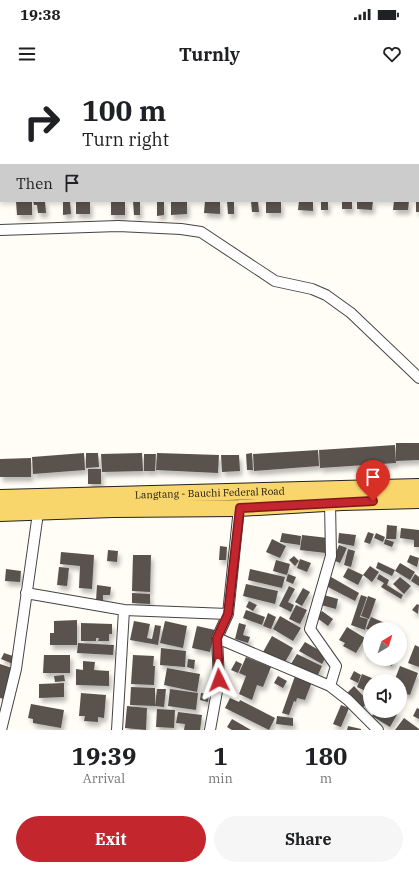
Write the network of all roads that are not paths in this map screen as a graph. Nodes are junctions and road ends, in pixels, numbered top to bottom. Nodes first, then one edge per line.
1 (0, 230) edge
2 (419, 378) edge
3 (419, 487) edge
4 (0, 498) edge
5 (419, 500) edge
6 (330, 503) junction
7 (240, 508) junction
8 (0, 513) edge
9 (38, 513) junction
10 (26, 593) junction
11 (124, 610) junction
12 (228, 614) junction
13 (217, 638) junction
14 (330, 686) junction
15 (3, 709) edge
16 (1, 730) edge
17 (117, 730) edge
18 (210, 730) edge
19 (378, 730) edge

1 - 2 street
3 - 4 main road, Langtang - Bauchi Federal Road
5 - 6 main road
6 - 7 main road
6 - 14 street
7 - 9 main road
7 - 12 street
8 - 9 main road
9 - 10 street
10 - 11 street
10 - 15 street
11 - 12 street
11 - 17 street
12 - 13 street
13 - 14 street
13 - 18 street
14 - 19 street
15 - 16 street

